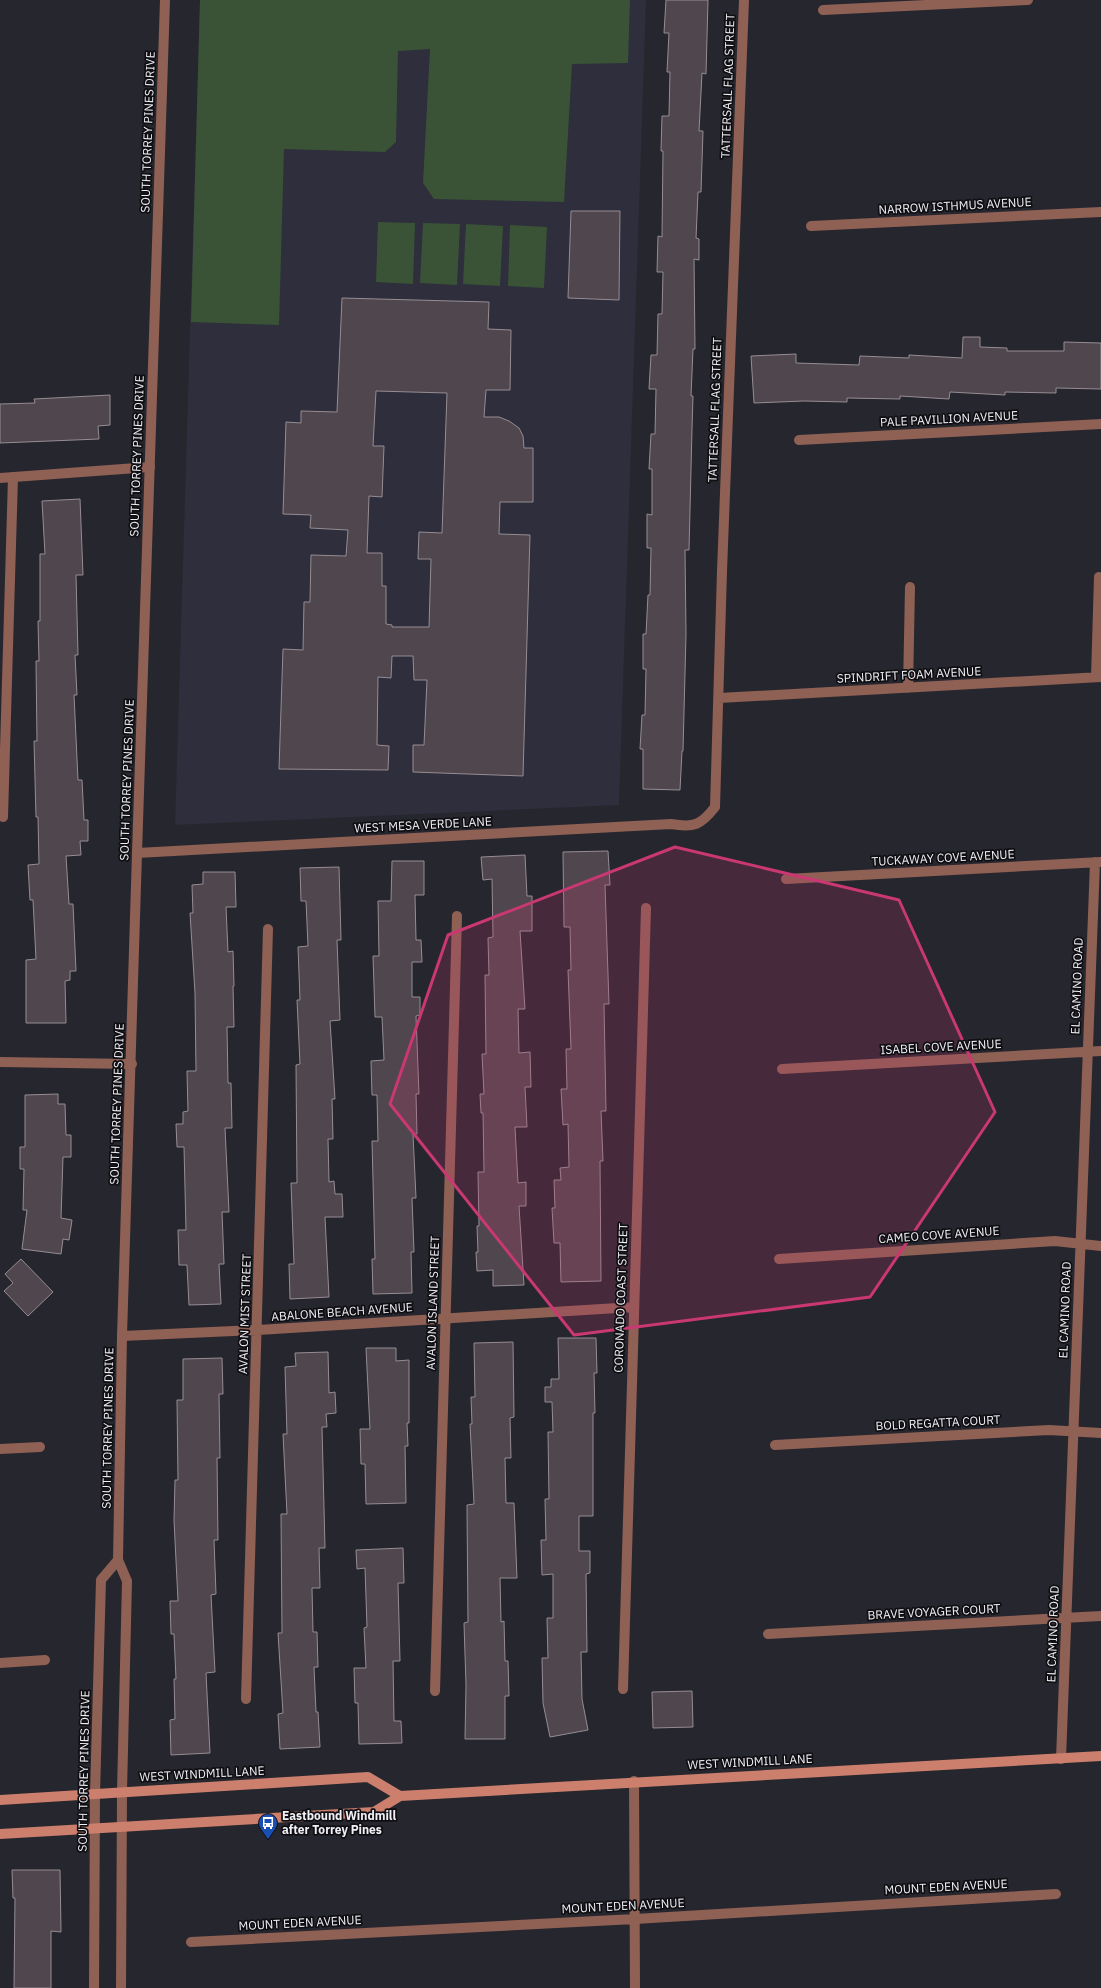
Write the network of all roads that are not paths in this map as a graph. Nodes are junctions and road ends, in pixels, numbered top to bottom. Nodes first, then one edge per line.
1 (165, 0) edge
2 (744, 0) edge
3 (1028, 0) edge
4 (823, 10) dead end
5 (1101, 212) edge
6 (811, 226) dead end
7 (1101, 424) edge
8 (799, 440) dead end
9 (150, 467) junction
10 (13, 477) junction
11 (0, 478) edge
12 (1099, 577) dead end
13 (910, 587) dead end
14 (1099, 677) edge
15 (908, 688) junction
16 (718, 698) junction
17 (3, 818) dead end
18 (707, 818) joint
19 (137, 853) junction
20 (1098, 862) edge
21 (786, 880) dead end
22 (646, 908) dead end
23 (457, 916) dead end
24 (268, 928) dead end
25 (1101, 1051) edge
26 (1088, 1052) junction
27 (0, 1062) edge
28 (132, 1064) junction
29 (782, 1069) dead end
30 (1081, 1244) junction
31 (1101, 1246) edge
32 (779, 1259) dead end
33 (634, 1307) junction
34 (446, 1319) junction
35 (258, 1330) junction
36 (122, 1336) junction
37 (1074, 1433) junction
38 (1101, 1433) edge
39 (775, 1445) dead end
40 (40, 1447) dead end
41 (0, 1449) edge
42 (118, 1560) junction
43 (1101, 1616) edge
44 (1067, 1618) junction
45 (768, 1634) dead end
46 (45, 1660) dead end
47 (0, 1663) edge
48 (623, 1689) dead end
49 (435, 1691) dead end
50 (246, 1699) dead end
51 (1101, 1756) edge
52 (1062, 1759) junction
53 (634, 1781) junction
54 (122, 1792) junction
55 (95, 1794) junction
56 (400, 1796) junction
57 (0, 1800) edge
58 (121, 1826) junction
59 (95, 1828) junction
60 (0, 1834) edge
61 (1056, 1894) dead end
62 (635, 1919) junction
63 (191, 1942) dead end
64 (94, 1988) edge
65 (121, 1988) edge
66 (635, 1988) edge

1 - 9 street, SOUTH TORREY PINES DRIVE
2 - 16 street, TATTERSALL FLAG STREET
3 - 4 street
5 - 6 street, NARROW ISTHMUS AVENUE
7 - 8 street, PALE PAVILLION AVENUE
9 - 10 street
9 - 19 street, SOUTH TORREY PINES DRIVE
10 - 11 street
10 - 17 street
12 - 14 street
13 - 15 street
14 - 15 street, SPINDRIFT FOAM AVENUE
15 - 16 street, SPINDRIFT FOAM AVENUE
16 - 18 street, TATTERSALL FLAG STREET
18 - 19 street, WEST MESA VERDE LANE
19 - 28 street, SOUTH TORREY PINES DRIVE
20 - 21 street, TUCKAWAY COVE AVENUE
20 - 26 street, EL CAMINO ROAD
22 - 33 street, CORONADO COAST STREET
23 - 34 street, AVALON ISLAND STREET
24 - 35 street, AVALON MIST STREET
25 - 26 street, ISABEL COVE AVENUE
26 - 29 street, ISABEL COVE AVENUE
26 - 30 street, EL CAMINO ROAD
27 - 28 street
28 - 36 street, SOUTH TORREY PINES DRIVE
30 - 31 street, CAMEO COVE AVENUE
30 - 32 street, CAMEO COVE AVENUE
30 - 37 street, EL CAMINO ROAD
33 - 34 street, ABALONE BEACH AVENUE
33 - 48 street, CORONADO COAST STREET
34 - 35 street, ABALONE BEACH AVENUE
34 - 49 street, AVALON ISLAND STREET
35 - 36 street, ABALONE BEACH AVENUE
35 - 50 street, AVALON MIST STREET
36 - 42 street, SOUTH TORREY PINES DRIVE
37 - 38 street, BOLD REGATTA COURT
37 - 39 street, BOLD REGATTA COURT
37 - 44 street, EL CAMINO ROAD
40 - 41 street
42 - 54 street, SOUTH TORREY PINES DRIVE
42 - 55 street, SOUTH TORREY PINES DRIVE
43 - 44 street, BRAVE VOYAGER COURT
44 - 45 street, BRAVE VOYAGER COURT
44 - 52 street, EL CAMINO ROAD
46 - 47 street
51 - 52 main road, WEST WINDMILL LANE
52 - 53 main road, WEST WINDMILL LANE
53 - 56 main road, WEST WINDMILL LANE
53 - 62 street
54 - 55 main road, WEST WINDMILL LANE
54 - 56 main road, WEST WINDMILL LANE
54 - 58 street, SOUTH TORREY PINES DRIVE
55 - 57 main road, WEST WINDMILL LANE
55 - 59 street, SOUTH TORREY PINES DRIVE
56 - 58 main road, WEST WINDMILL LANE
58 - 59 main road, WEST WINDMILL LANE
58 - 65 street, SOUTH TORREY PINES DRIVE
59 - 60 main road, WEST WINDMILL LANE
59 - 64 street, SOUTH TORREY PINES DRIVE
61 - 62 street, MOUNT EDEN AVENUE
62 - 63 street, MOUNT EDEN AVENUE
62 - 66 street

